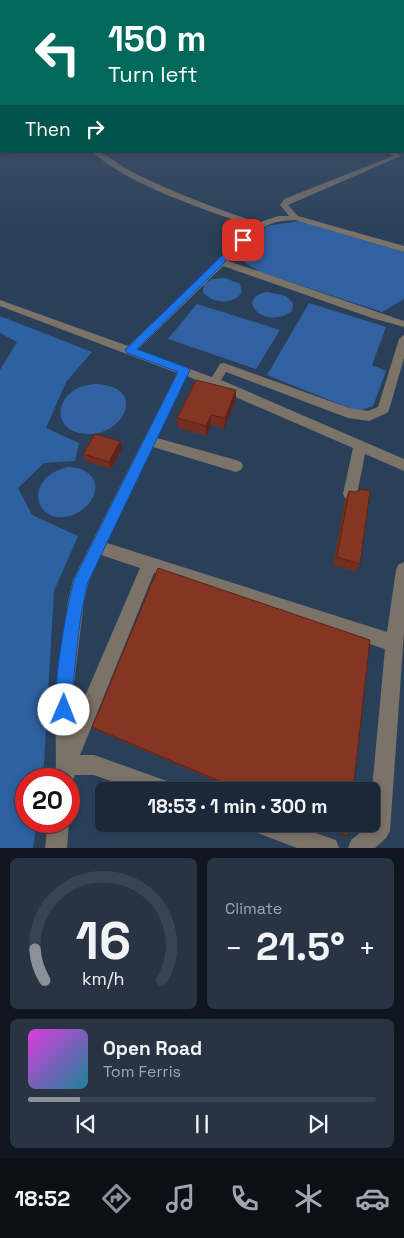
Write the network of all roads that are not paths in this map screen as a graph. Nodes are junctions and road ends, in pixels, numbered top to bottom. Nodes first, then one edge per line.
1 (97, 154) edge
2 (394, 154) edge
3 (296, 218) junction
4 (256, 226) junction
5 (404, 249) edge
6 (221, 262) junction
7 (0, 303) edge
8 (404, 324) edge
9 (404, 339) edge
10 (130, 350) junction
11 (184, 370) junction
12 (214, 382) junction
13 (150, 441) junction
14 (360, 446) junction
15 (404, 465) edge
16 (236, 466) dead end
17 (350, 494) edge
18 (98, 547) junction
19 (150, 564) junction
20 (404, 570) edge
21 (394, 643) junction
22 (65, 768) edge
23 (67, 768) edge
24 (80, 768) edge
25 (142, 782) edge
26 (282, 832) edge
27 (58, 833) edge
28 (56, 848) edge
29 (328, 848) edge
30 (359, 848) edge

1 - 4 lane
2 - 3 lane
3 - 4 lane
3 - 5 lane
4 - 6 lane
6 - 8 lane
6 - 10 lane
7 - 10 lane
9 - 12 lane
10 - 11 lane
11 - 12 lane
11 - 13 lane
12 - 14 lane
13 - 16 lane
13 - 18 lane
14 - 15 lane
14 - 17 lane
18 - 19 lane
18 - 22 lane
19 - 21 lane
19 - 23 lane
20 - 21 lane
21 - 30 lane
24 - 25 lane
26 - 29 lane
27 - 28 lane

